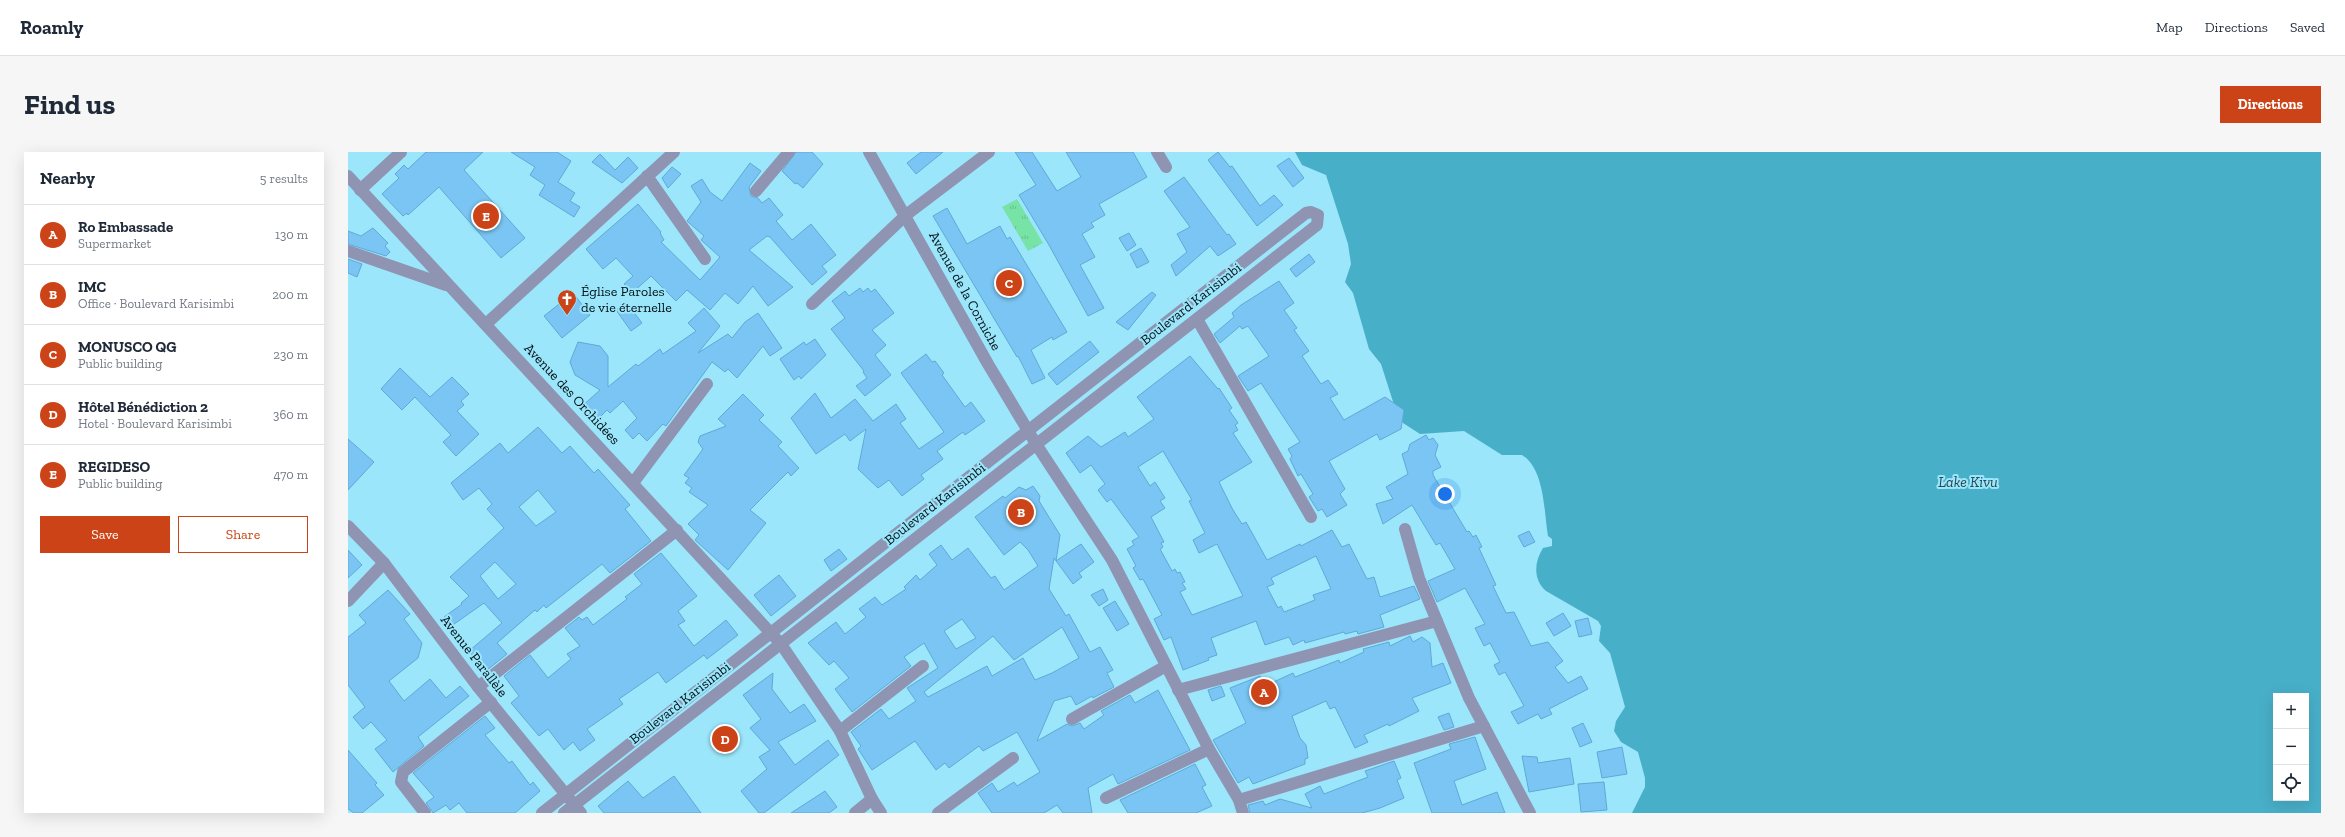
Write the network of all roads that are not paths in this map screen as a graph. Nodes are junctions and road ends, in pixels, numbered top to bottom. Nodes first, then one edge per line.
1 (401, 152) edge
2 (674, 152) edge
3 (789, 152) edge
4 (869, 152) edge
5 (989, 152) edge
6 (1157, 152) edge
7 (1166, 168) dead end
8 (348, 176) edge
9 (647, 176) junction
10 (360, 190) junction
11 (756, 191) dead end
12 (906, 215) junction
13 (348, 251) edge
14 (704, 259) dead end
15 (447, 285) junction
16 (812, 304) dead end
17 (1197, 319) junction
18 (486, 324) junction
19 (708, 384) dead end
20 (1027, 429) junction
21 (1036, 444) junction
22 (633, 483) junction
23 (1311, 517) dead end
24 (348, 526) edge
25 (1405, 529) dead end
26 (677, 530) junction
27 (384, 563) junction
28 (348, 601) edge
29 (1437, 621) junction
30 (772, 634) junction
31 (781, 644) junction
32 (923, 666) dead end
33 (1166, 666) junction
34 (478, 687) junction
35 (1178, 690) junction
36 (491, 702) junction
37 (1072, 719) dead end
38 (1484, 726) junction
39 (840, 731) junction
40 (1209, 749) junction
41 (1013, 758) dead end
42 (566, 794) junction
43 (1106, 798) dead end
44 (872, 799) junction
45 (1239, 800) junction
46 (578, 809) edge
47 (425, 813) edge
48 (542, 813) edge
49 (564, 813) edge
50 (855, 813) edge
51 (881, 813) edge
52 (938, 813) edge
53 (1243, 813) edge
54 (1530, 813) edge

1 - 10 street
2 - 9 street
3 - 11 street
4 - 12 street, Avenue de la Corniche
5 - 12 street
6 - 7 street
8 - 10 street, Avenue des Orchidées
9 - 14 street
9 - 18 street
10 - 15 street, Avenue des Orchidées
12 - 16 street
12 - 20 street, Avenue de la Corniche
13 - 15 street
15 - 18 street, Avenue des Orchidées
17 - 20 street, Boulevard Karisimbi
17 - 21 street, Boulevard Karisimbi
17 - 23 street
18 - 22 street, Avenue des Orchidées
19 - 22 street
20 - 21 street, Avenue de la Corniche
20 - 30 street
21 - 31 street, Boulevard Karisimbi
21 - 33 street, Avenue de la Corniche
22 - 26 street, Avenue des Orchidées
24 - 27 street, Avenue Parallèle
25 - 29 street
26 - 30 street, Avenue des Orchidées
26 - 34 street
27 - 28 street
27 - 34 street, Avenue Parallèle
29 - 35 street
29 - 38 street
30 - 31 street, Avenue des Orchidées
30 - 42 street
31 - 39 street, Avenue des Orchidées
31 - 46 street, Boulevard Karisimbi
32 - 39 street
33 - 35 street, Avenue de la Corniche
33 - 37 street
34 - 36 street, Avenue Parallèle
35 - 40 street, Avenue de la Corniche
36 - 42 street, Avenue Parallèle
36 - 47 street
38 - 45 street
38 - 54 street
39 - 44 street, Avenue des Orchidées
40 - 43 street
40 - 45 street, Avenue de la Corniche
41 - 52 street
42 - 46 street, Avenue Parallèle
42 - 48 street
44 - 50 street
44 - 51 street, Avenue des Orchidées
45 - 53 street, Avenue de la Corniche
46 - 49 street, Boulevard Karisimbi

